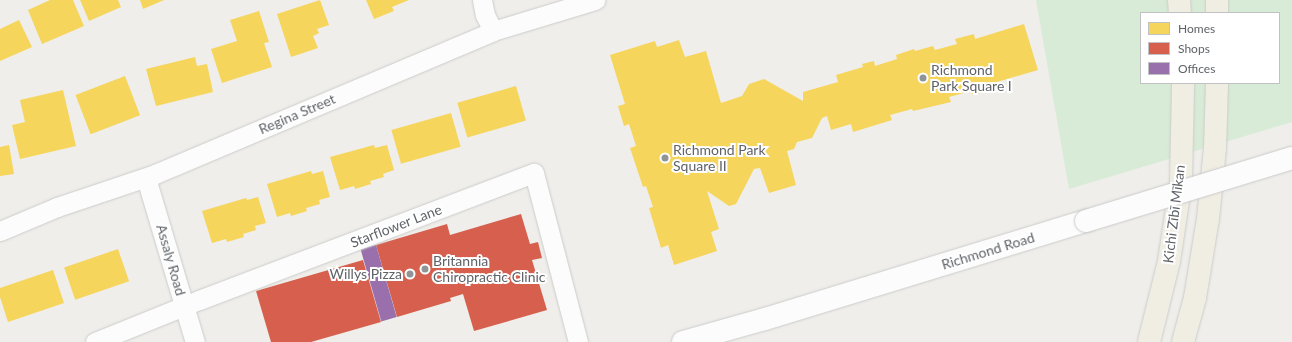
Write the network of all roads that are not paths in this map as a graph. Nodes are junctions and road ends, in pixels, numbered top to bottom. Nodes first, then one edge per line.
1 (482, 0) edge
2 (595, 0) edge
3 (1179, 0) edge
4 (1217, 0) edge
5 (1180, 12) edge
6 (1217, 12) edge
7 (492, 31) junction
8 (1183, 84) edge
9 (1217, 84) edge
10 (1292, 158) edge
11 (146, 178) junction
12 (0, 231) edge
13 (184, 307) junction
14 (95, 342) edge
15 (195, 342) edge
16 (578, 342) edge
17 (683, 342) edge
18 (1149, 342) edge
19 (1183, 342) edge

1 - 7 street
2 - 7 street, Regina Street
3 - 5 highway
4 - 6 highway
7 - 11 street, Regina Street
8 - 18 highway, Kichi Zībī Mīkan
9 - 19 highway
10 - 17 main road, Richmond Road, bridge
11 - 12 street, Regina Street
11 - 13 street, Assaly Road
13 - 14 street, Starflower Lane
13 - 15 street, Assaly Road
13 - 16 street, Starflower Lane

